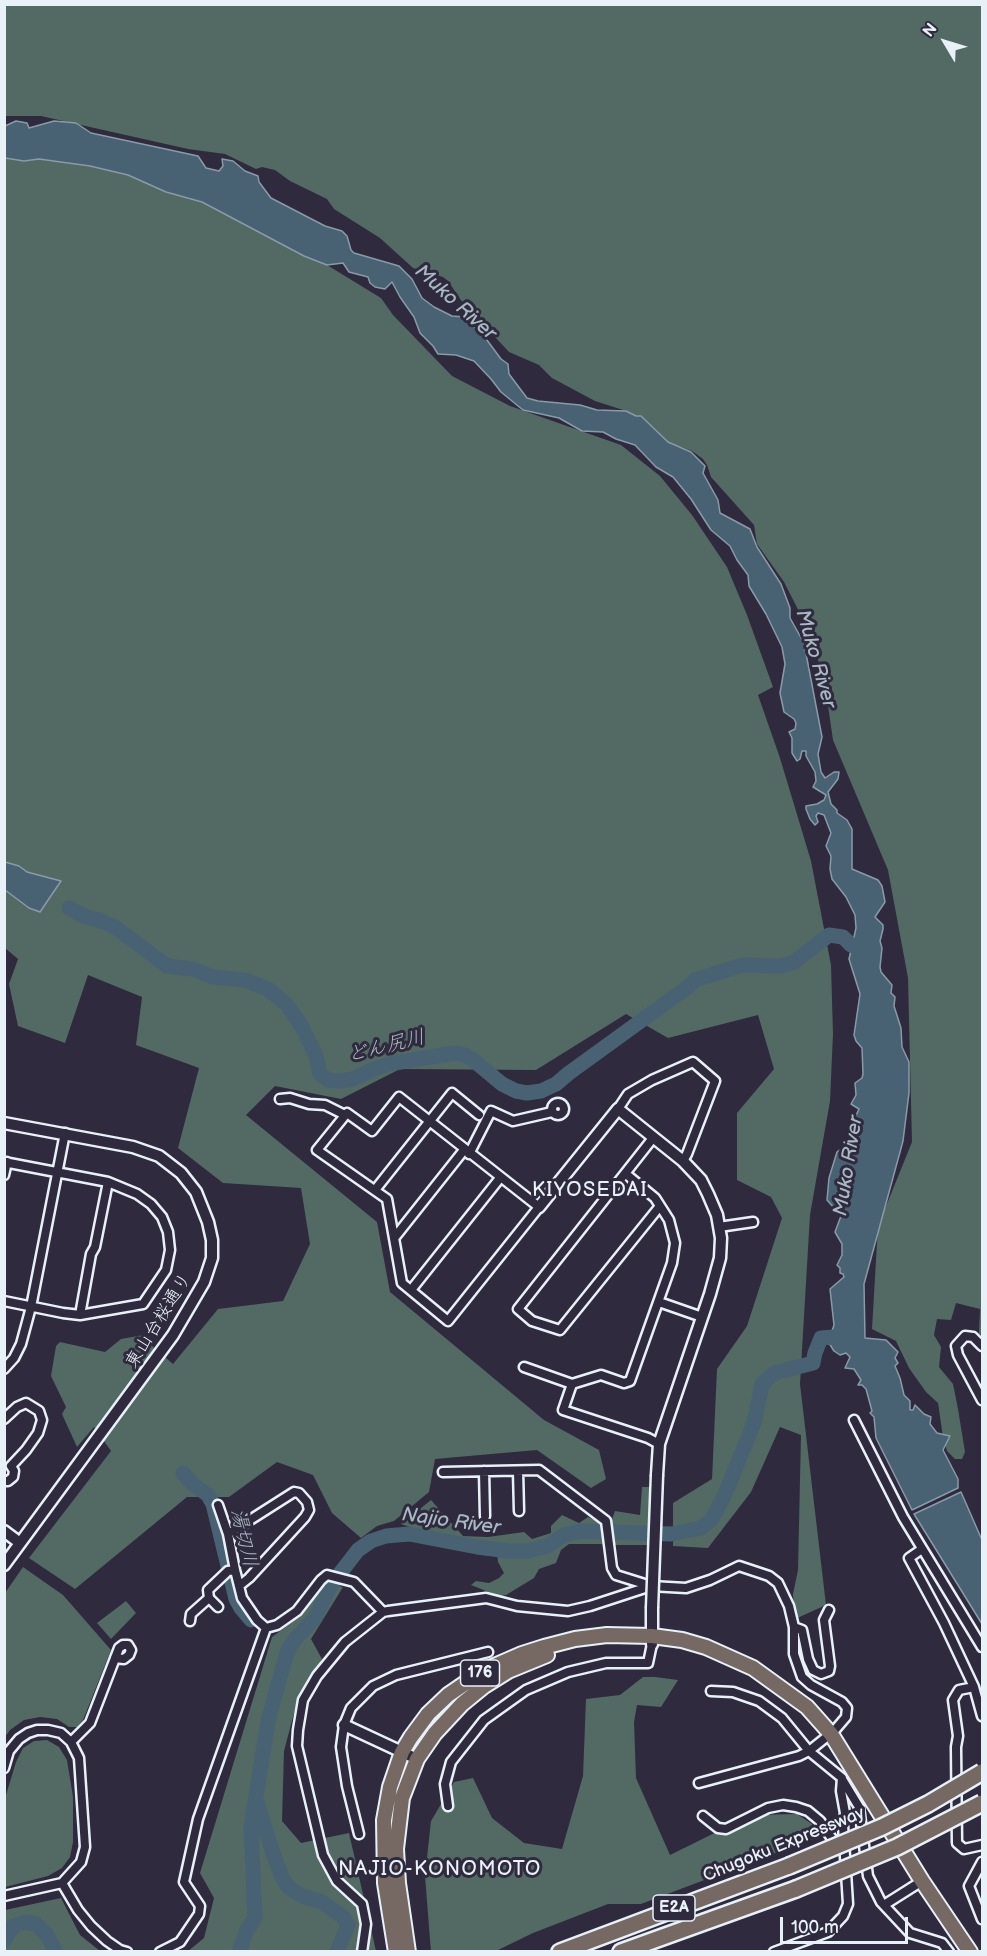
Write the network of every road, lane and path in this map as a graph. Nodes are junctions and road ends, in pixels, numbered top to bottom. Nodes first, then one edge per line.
1 (280, 1100) dead end
2 (618, 1109) junction
3 (552, 1112) dead end
4 (345, 1115) junction
5 (479, 1115) dead end
6 (429, 1122) junction
7 (4, 1123) edge
8 (65, 1133) junction
9 (653, 1138) junction
10 (467, 1152) junction
11 (683, 1161) junction
12 (6, 1162) edge
13 (57, 1171) junction
14 (626, 1174) junction
15 (4, 1175) edge
16 (500, 1178) junction
17 (108, 1182) junction
18 (375, 1190) junction
19 (660, 1206) junction
20 (539, 1208) junction
21 (753, 1222) dead end
22 (719, 1227) junction
23 (395, 1237) junction
24 (411, 1290) junction
25 (4, 1301) edge
26 (658, 1302) junction
27 (31, 1307) junction
28 (80, 1314) junction
29 (702, 1317) junction
30 (982, 1346) edge
31 (524, 1367) dead end
32 (4, 1369) edge
33 (572, 1384) junction
34 (982, 1400) edge
35 (4, 1419) edge
36 (854, 1420) dead end
37 (659, 1444) junction
38 (8, 1465) edge
39 (484, 1471) junction
40 (518, 1471) junction
41 (443, 1472) dead end
42 (4, 1480) edge
43 (218, 1504) dead end
44 (519, 1511) dead end
45 (485, 1516) dead end
46 (4, 1531) edge
47 (228, 1534) junction
48 (20, 1543) junction
49 (921, 1549) junction
50 (4, 1565) edge
51 (235, 1570) junction
52 (239, 1586) junction
53 (651, 1586) junction
54 (209, 1598) junction
55 (218, 1607) dead end
56 (829, 1610) dead end
57 (383, 1612) junction
58 (190, 1621) dead end
59 (794, 1627) junction
60 (266, 1628) junction
61 (652, 1640) junction
62 (982, 1647) edge
63 (488, 1652) dead end
64 (115, 1658) dead end
65 (974, 1687) junction
66 (711, 1691) dead end
67 (982, 1716) edge
68 (344, 1725) junction
69 (831, 1734) junction
70 (71, 1742) junction
71 (809, 1751) junction
72 (402, 1752) junction
73 (417, 1759) junction
74 (4, 1768) edge
75 (982, 1772) edge
76 (842, 1778) junction
77 (699, 1783) dead end
78 (982, 1803) edge
79 (448, 1806) dead end
80 (703, 1816) dead end
81 (359, 1834) dead end
82 (982, 1845) edge
83 (845, 1858) junction
84 (982, 1863) edge
85 (922, 1881) junction
86 (62, 1883) junction
87 (4, 1896) edge
88 (884, 1905) junction
89 (982, 1919) edge
90 (127, 1952) edge
91 (160, 1952) edge
92 (362, 1952) edge
93 (396, 1952) edge
94 (408, 1952) edge
95 (560, 1952) edge
96 (621, 1952) edge
97 (774, 1952) edge
98 (949, 1952) edge
99 (970, 1952) edge

1 - 4 street
2 - 9 street
2 - 11 street
2 - 20 street
3 - 10 street
4 - 6 street
4 - 18 street
5 - 6 street
6 - 10 street
6 - 18 street
7 - 8 street, 東山台桜通り
8 - 13 street
8 - 48 street, 東山台桜通り
9 - 11 street
9 - 14 street
10 - 16 street
10 - 23 street
11 - 22 street
12 - 13 street
12 - 15 street
13 - 17 street
13 - 27 street
14 - 19 street
14 - 19 street
16 - 20 street
16 - 24 street
17 - 28 street
17 - 28 street
18 - 23 street
19 - 26 street
20 - 24 street
21 - 22 street
22 - 29 street
23 - 24 street
25 - 27 street
26 - 29 street
26 - 33 street
27 - 28 street
27 - 32 street
29 - 37 street
30 - 34 street
31 - 33 street
33 - 37 street
35 - 38 street
36 - 49 street
37 - 61 street, bridge
38 - 42 street
39 - 40 street
39 - 41 street
39 - 45 street
40 - 44 street
40 - 53 street
43 - 47 street
46 - 48 street
47 - 51 street
47 - 52 street
48 - 50 street, 東山台桜通り
49 - 62 street
49 - 65 street
51 - 52 street
51 - 54 street
52 - 60 street
53 - 57 street
53 - 59 street
54 - 55 street
54 - 58 street
56 - 59 street
57 - 60 street
57 - 92 street
59 - 69 street
60 - 91 street
61 - 69 highway, 176
61 - 72 highway, 176
61 - 73 highway, 176
61 - 79 street
63 - 68 street
64 - 70 street
65 - 67 street
65 - 82 street
66 - 71 street
68 - 72 street
68 - 81 street
69 - 71 street
69 - 85 highway, 176
70 - 74 street
70 - 86 street
71 - 76 street
71 - 77 street
72 - 73 street
72 - 93 highway, 176
73 - 94 highway, 176
75 - 95 highway, Chugoku Expressway / E2A, bridge
76 - 83 street
76 - 88 street
78 - 96 highway, E2A, bridge
80 - 83 street
83 - 97 street
84 - 89 street
85 - 88 street
85 - 99 highway, 176
86 - 87 street
86 - 90 street
88 - 98 street

